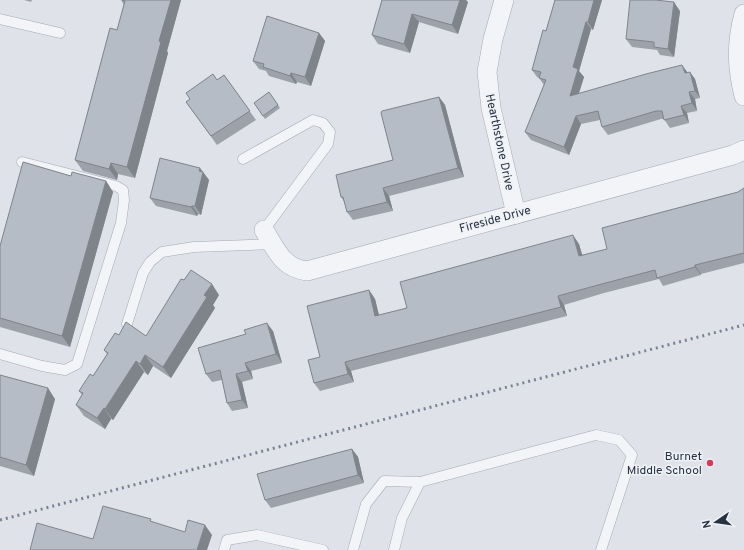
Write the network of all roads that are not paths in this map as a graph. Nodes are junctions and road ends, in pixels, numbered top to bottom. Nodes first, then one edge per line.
1 (504, 0) edge
2 (744, 14) edge
3 (0, 18) edge
4 (60, 33) dead end
5 (744, 96) edge
6 (744, 150) edge
7 (243, 159) dead end
8 (22, 162) edge
9 (516, 214) junction
10 (269, 237) junction
11 (127, 324) edge
12 (0, 354) edge
13 (420, 482) junction
14 (224, 550) edge
15 (323, 550) edge
16 (353, 550) edge
17 (394, 550) edge
18 (601, 550) edge

1 - 9 street, Hearthstone Drive
2 - 5 street
3 - 4 lane
6 - 9 street, Fireside Drive
7 - 10 lane
8 - 12 lane
9 - 10 street, Fireside Drive
10 - 11 lane
13 - 16 lane
13 - 17 lane
13 - 18 lane
14 - 15 lane

